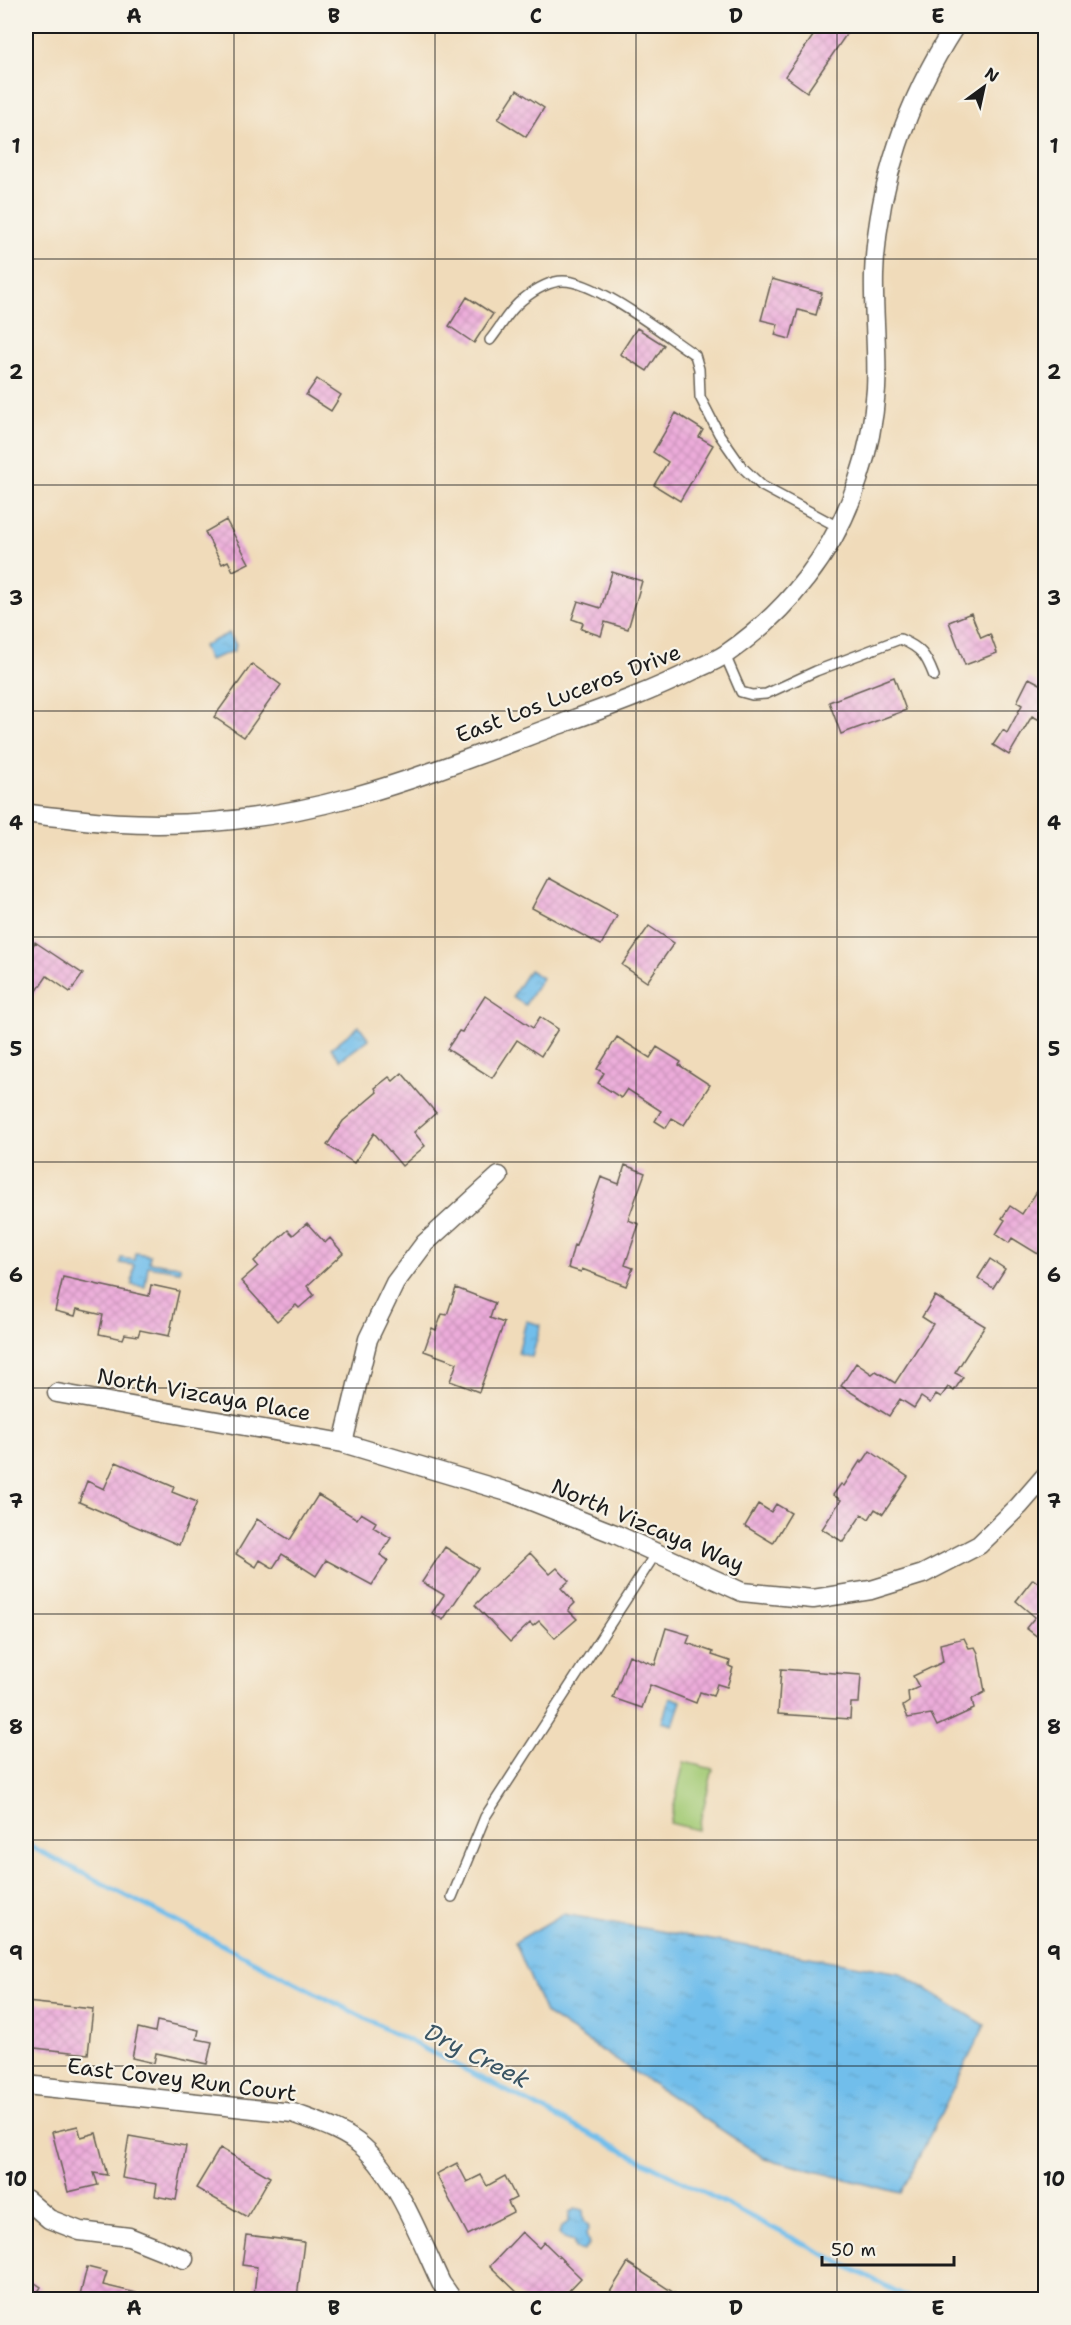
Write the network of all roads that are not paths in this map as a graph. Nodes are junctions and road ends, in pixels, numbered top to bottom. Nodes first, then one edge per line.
1 (955, 26) edge
2 (490, 340) dead end
3 (840, 528) junction
4 (724, 655) junction
5 (934, 676) dead end
6 (26, 813) edge
7 (499, 1176) dead end
8 (57, 1393) dead end
9 (343, 1443) junction
10 (1046, 1474) edge
11 (656, 1553) junction
12 (452, 1897) dead end
13 (26, 2085) edge
14 (26, 2199) edge
15 (184, 2259) dead end
16 (453, 2300) edge

1 - 3 street, East Los Luceros Drive
2 - 3 lane
3 - 4 street, East Los Luceros Drive
4 - 5 lane
4 - 6 street, East Los Luceros Drive
7 - 9 street
8 - 9 street, North Vizcaya Place
9 - 11 street, North Vizcaya Way
10 - 11 street, North Vizcaya Way
11 - 12 lane
13 - 16 street, East Covey Run Court
14 - 15 street

